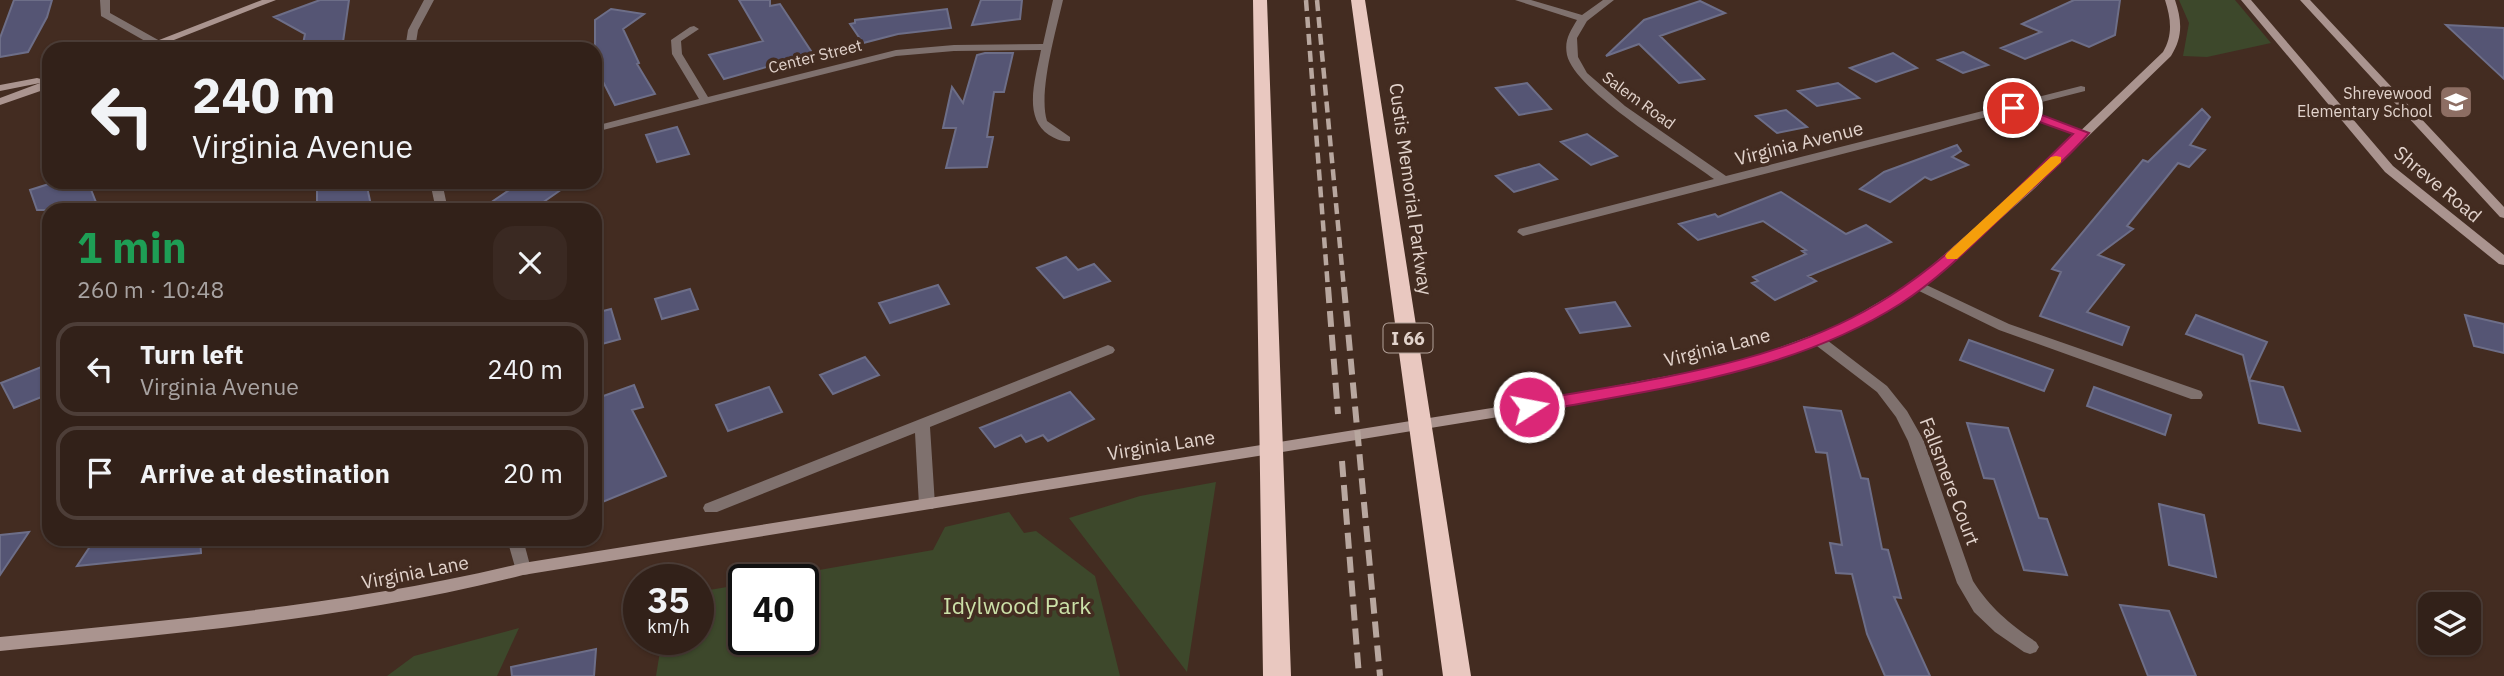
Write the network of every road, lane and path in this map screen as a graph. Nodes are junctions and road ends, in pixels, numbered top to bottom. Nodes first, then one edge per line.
1 (105, 0) edge
2 (271, 0) edge
3 (429, 0) edge
4 (1058, 0) edge
5 (1260, 0) edge
6 (1358, 0) edge
7 (1520, 0) edge
8 (1609, 0) edge
9 (2170, 0) edge
10 (2246, 0) edge
11 (2305, 0) edge
12 (1582, 18) junction
13 (694, 29) dead end
14 (154, 42) edge
15 (159, 42) edge
16 (411, 42) edge
17 (1047, 47) junction
18 (42, 82) edge
19 (42, 84) edge
20 (0, 88) edge
21 (2081, 89) dead end
22 (704, 99) junction
23 (0, 102) edge
24 (2013, 108) junction
25 (602, 127) edge
26 (2082, 133) junction
27 (1066, 139) dead end
28 (1723, 180) junction
29 (2504, 214) edge
30 (1523, 232) dead end
31 (2504, 261) edge
32 (1919, 285) junction
33 (1818, 340) junction
34 (1108, 350) dead end
35 (2196, 395) dead end
36 (922, 424) junction
37 (927, 505) junction
38 (711, 508) dead end
39 (517, 546) edge
40 (523, 569) junction
41 (0, 644) edge
42 (2030, 647) dead end
43 (1277, 676) edge
44 (1457, 676) edge

1 - 14 street
2 - 15 street
3 - 16 street
4 - 17 street
5 - 43 highway
6 - 44 highway, Custis Memorial Parkway / I 66
7 - 12 street
8 - 12 street
9 - 26 street, Virginia Lane
10 - 31 street, Shreve Road
11 - 29 street, Shreve Road
12 - 28 street, Salem Road
13 - 22 street
17 - 22 street, Center Street
17 - 27 street
18 - 20 street
19 - 23 street
21 - 24 street, Virginia Avenue
22 - 25 street, Center Street
24 - 26 street
24 - 28 street, Virginia Avenue
26 - 32 street, Virginia Lane
28 - 30 street, Virginia Avenue
32 - 33 street, Virginia Lane
32 - 35 street
33 - 37 street, Virginia Lane
33 - 42 street, Fallsmere Court
34 - 36 street
36 - 37 street
36 - 38 street
37 - 40 street, Virginia Lane
39 - 40 street
40 - 41 street, Virginia Lane

